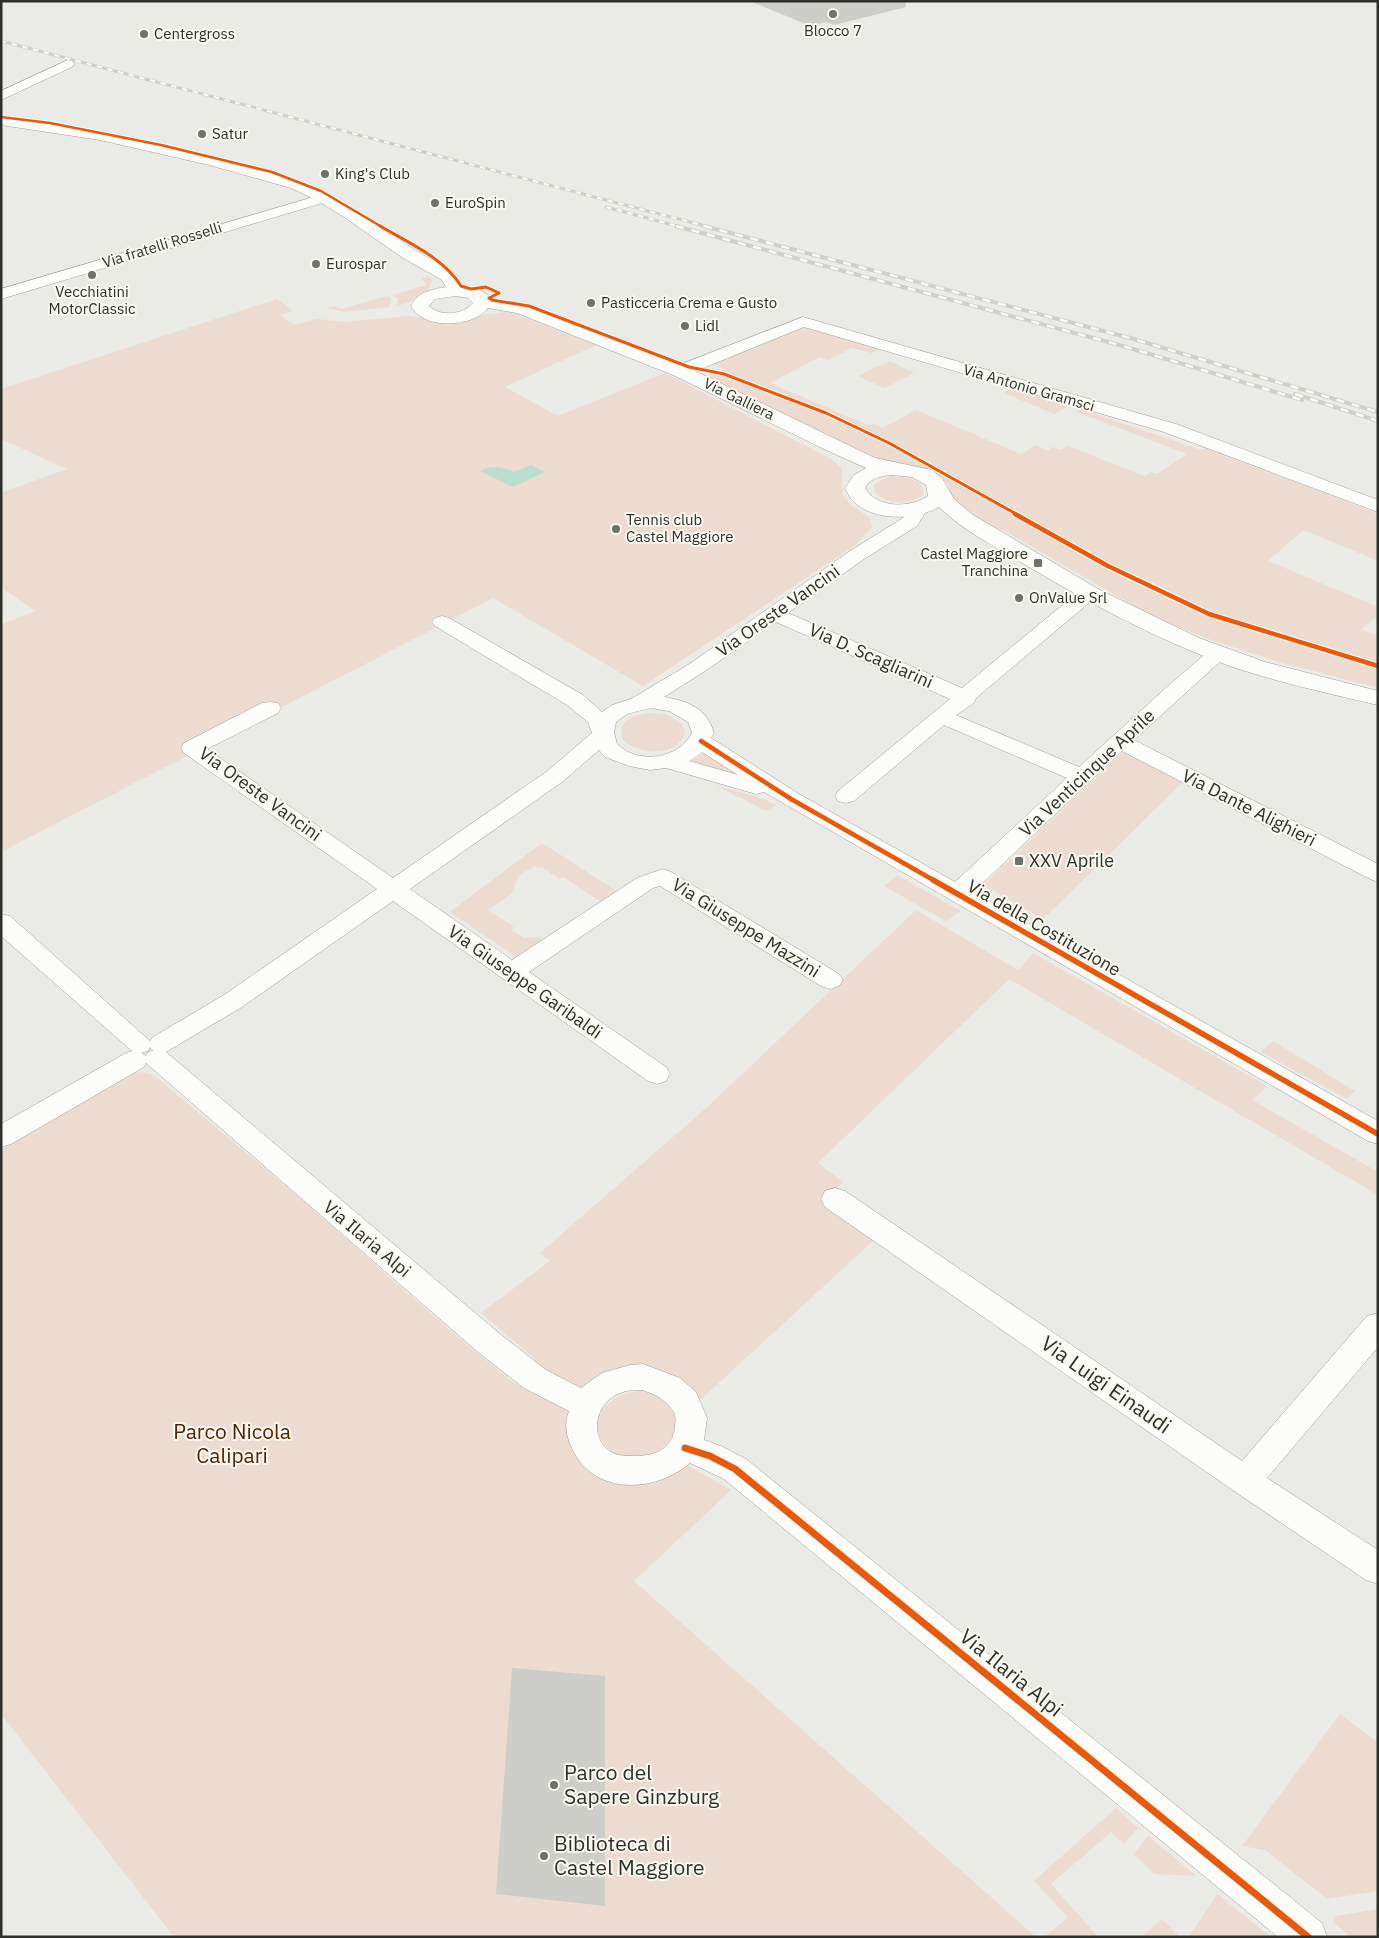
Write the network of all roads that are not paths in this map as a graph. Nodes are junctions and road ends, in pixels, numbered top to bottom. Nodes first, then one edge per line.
1 (68, 64) dead end
2 (1, 96) edge
3 (2, 121) edge
4 (324, 198) junction
5 (436, 270) junction
6 (462, 292) junction
7 (1, 294) edge
8 (430, 295) junction
9 (478, 306) junction
10 (680, 371) junction
11 (833, 446) junction
12 (891, 469) junction
13 (861, 478) junction
14 (928, 502) junction
15 (1378, 506) edge
16 (876, 507) junction
17 (857, 555) junction
18 (1089, 593) junction
19 (776, 614) junction
20 (442, 622) dead end
21 (1218, 654) junction
22 (698, 667) junction
23 (966, 698) junction
24 (1378, 698) edge
25 (575, 700) junction
26 (634, 705) junction
27 (270, 708) dead end
28 (684, 708) junction
29 (943, 717) junction
30 (603, 732) junction
31 (701, 741) junction
32 (1121, 742) junction
33 (624, 757) junction
34 (664, 761) junction
35 (554, 777) junction
36 (1083, 777) junction
37 (846, 796) dead end
38 (791, 799) junction
39 (1378, 874) edge
40 (393, 889) junction
41 (956, 894) junction
42 (1, 922) edge
43 (511, 972) junction
44 (830, 980) dead end
45 (148, 1052) junction
46 (657, 1074) dead end
47 (1378, 1134) edge
48 (1, 1137) edge
49 (835, 1199) dead end
50 (1378, 1325) edge
51 (586, 1405) junction
52 (685, 1448) junction
53 (1245, 1481) junction
54 (1378, 1569) edge
55 (1308, 1937) edge

1 - 2 street
3 - 4 main road
4 - 5 main road
4 - 7 street, Via fratelli Rosselli
5 - 6 main road
5 - 8 main road
6 - 8 main road
6 - 9 main road
8 - 9 main road, Via Galliera
9 - 10 main road, Via Galliera
10 - 11 main road, Via Galliera
10 - 15 street, Via Antonio Gramsci
11 - 12 main road, Via Galliera
11 - 13 main road, Via Galliera
12 - 13 main road
12 - 14 main road
13 - 16 main road
14 - 16 main road
14 - 17 street, Via Oreste Vancini
14 - 18 main road
16 - 17 street, Via Oreste Vancini
17 - 19 street, Via Oreste Vancini
18 - 21 main road
18 - 23 street
19 - 22 street, Via Oreste Vancini
19 - 23 street, Via D. Scagliarini
20 - 25 street
21 - 24 main road
21 - 32 street, Via Venticinque Aprile
22 - 26 street, Via Oreste Vancini
22 - 28 street, Via Oreste Vancini
23 - 29 street
25 - 26 street
25 - 30 street
26 - 28 street
26 - 30 street
27 - 40 street, Via Oreste Vancini
28 - 31 street
29 - 36 street
29 - 37 street
30 - 33 street
30 - 35 street
31 - 34 street
31 - 38 street, Via della Costituzione
32 - 36 street, Via Venticinque Aprile
32 - 39 street, Via Dante Alighieri
33 - 34 street
33 - 35 street
34 - 38 street, Via della Costituzione
35 - 40 street
36 - 41 street, Via Venticinque Aprile
38 - 41 street, Via della Costituzione
40 - 43 street, Via Giuseppe Garibaldi
40 - 45 street
41 - 47 street, Via della Costituzione
42 - 45 street, Via Ilaria Alpi
43 - 44 street, Via Giuseppe Mazzini
43 - 46 street, Via Giuseppe Garibaldi
45 - 48 street
45 - 51 street, Via Ilaria Alpi
49 - 53 street, Via Luigi Einaudi
50 - 53 street
51 - 52 street
51 - 52 street
52 - 55 street, Via Ilaria Alpi
53 - 54 street, Via Luigi Einaudi

